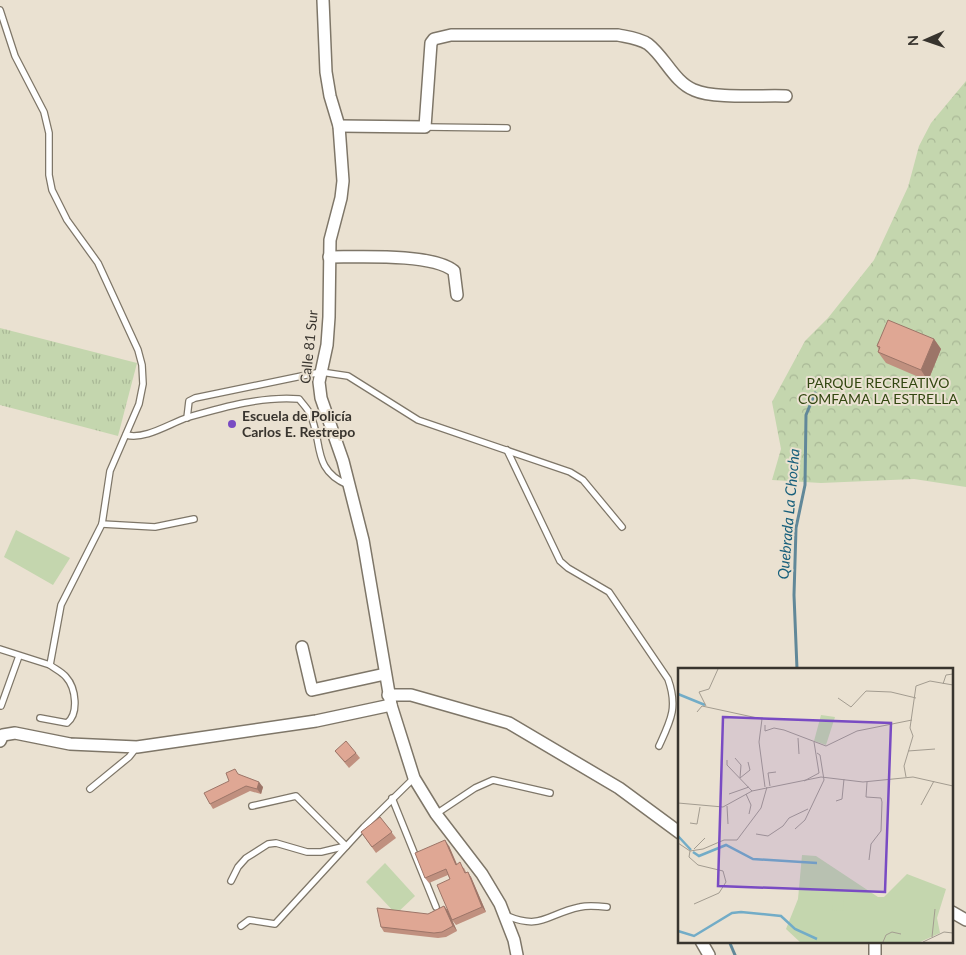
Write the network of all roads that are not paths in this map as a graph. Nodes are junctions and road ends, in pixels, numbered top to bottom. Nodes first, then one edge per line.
1 (323, 0) edge
2 (0, 10) edge
3 (786, 96) dead end
4 (339, 126) junction
5 (426, 127) junction
6 (507, 128) dead end
7 (329, 257) junction
8 (457, 294) dead end
9 (321, 372) junction
10 (188, 418) junction
11 (126, 435) junction
12 (507, 450) junction
13 (348, 485) junction
14 (194, 519) dead end
15 (102, 524) junction
16 (622, 527) dead end
17 (302, 648) dead end
18 (0, 649) edge
19 (19, 656) junction
20 (50, 665) junction
21 (385, 674) junction
22 (390, 700) junction
23 (1, 706) edge
24 (40, 718) dead end
25 (0, 741) edge
26 (659, 746) dead end
27 (137, 747) junction
28 (414, 778) junction
29 (90, 789) dead end
30 (550, 793) dead end
31 (392, 798) junction
32 (252, 806) dead end
33 (436, 814) junction
34 (678, 832) edge
35 (346, 846) junction
36 (231, 882) dead end
37 (436, 907) dead end
38 (607, 907) dead end
39 (954, 913) edge
40 (505, 915) junction
41 (966, 920) edge
42 (241, 926) dead end
43 (702, 942) edge
44 (875, 942) edge
45 (517, 955) edge
46 (709, 955) edge
47 (875, 955) edge

1 - 4 street, Calle 81 Sur
2 - 11 lane
3 - 5 street
4 - 5 street
4 - 7 street, Calle 81 Sur
5 - 6 lane
7 - 8 street
7 - 9 street, Calle 81 Sur
9 - 10 lane
9 - 12 lane
9 - 13 street, Calle 81 Sur
10 - 11 lane
10 - 13 lane
11 - 15 lane
12 - 16 lane
12 - 26 lane
13 - 21 street, Calle 81 Sur
14 - 15 lane
15 - 20 lane
17 - 21 street
18 - 19 lane
19 - 20 lane
19 - 23 lane
20 - 24 lane
21 - 22 street, Calle 81 Sur
22 - 27 street
22 - 28 street, Calle 81 Sur
22 - 34 street
25 - 27 street
27 - 29 lane
28 - 31 lane
28 - 33 street, Calle 81 Sur
30 - 33 lane
31 - 35 lane
31 - 37 lane
32 - 35 lane
33 - 40 street, Calle 81 Sur
35 - 36 lane
35 - 42 lane
38 - 40 lane
39 - 41 street
40 - 45 street, Calle 81 Sur
43 - 46 street
44 - 47 street

